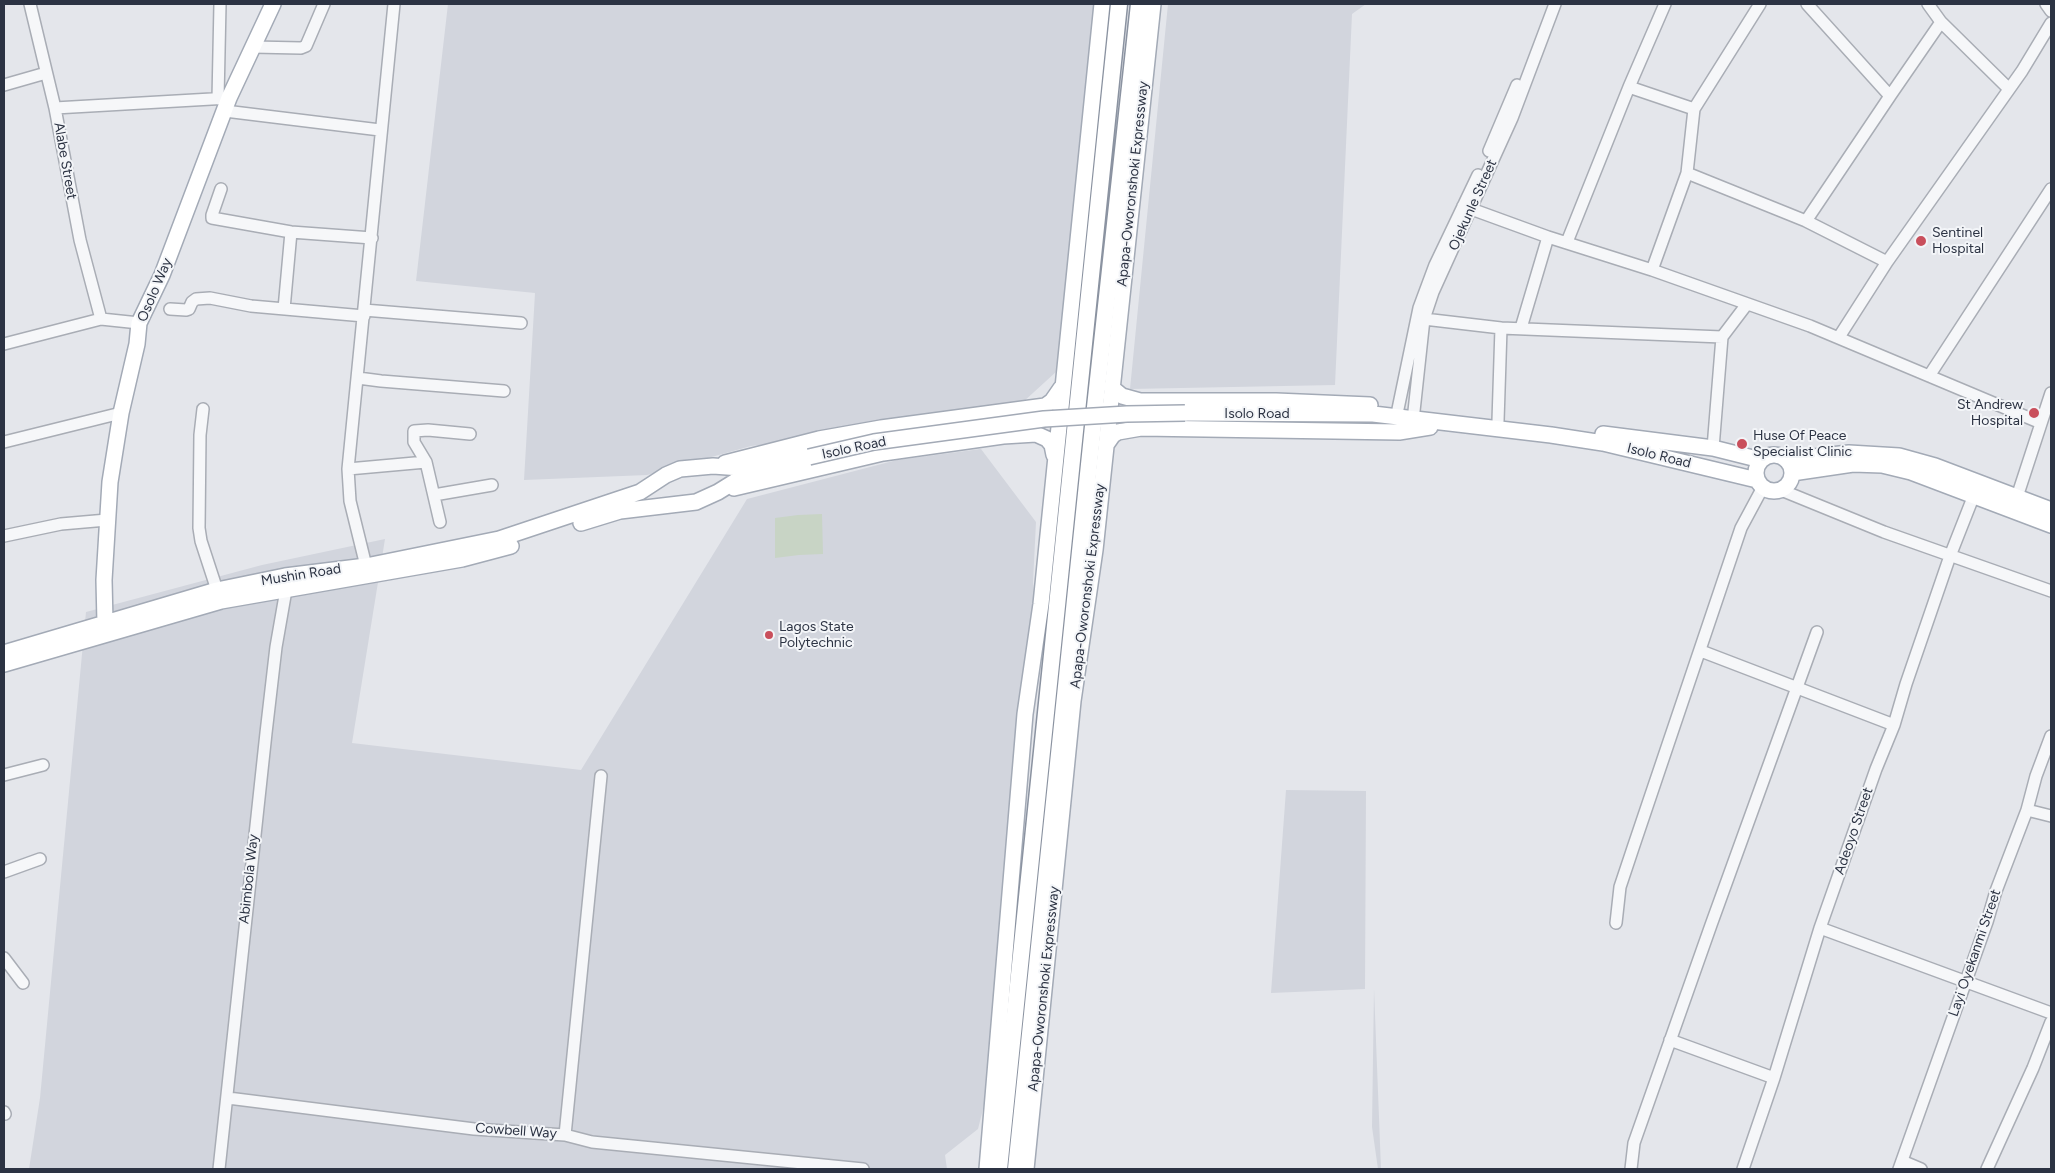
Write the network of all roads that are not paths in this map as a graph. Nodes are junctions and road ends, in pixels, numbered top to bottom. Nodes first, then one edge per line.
1 (30, 4) edge
2 (220, 4) edge
3 (272, 4) edge
4 (324, 4) edge
5 (394, 4) edge
6 (1102, 4) edge
7 (1119, 4) edge
8 (1140, 4) edge
9 (1153, 4) edge
10 (1547, 4) edge
11 (1555, 4) edge
12 (1665, 4) edge
13 (1760, 4) edge
14 (1807, 4) edge
15 (1928, 4) edge
16 (2046, 4) edge
17 (2051, 11) edge
18 (1941, 22) junction
19 (2051, 23) edge
20 (253, 47) junction
21 (46, 73) junction
22 (4, 85) edge
23 (1629, 87) junction
24 (2009, 89) junction
25 (1890, 96) junction
26 (224, 103) junction
27 (55, 108) junction
28 (1694, 109) junction
29 (380, 130) junction
30 (1687, 173) junction
31 (221, 189) dead end
32 (2051, 189) edge
33 (1467, 208) junction
34 (1806, 222) junction
35 (291, 232) junction
36 (1548, 237) junction
37 (372, 238) junction
38 (1567, 242) junction
39 (1887, 262) junction
40 (1652, 270) junction
41 (1747, 304) junction
42 (170, 309) dead end
43 (284, 309) junction
44 (364, 313) junction
45 (101, 319) junction
46 (1424, 319) junction
47 (139, 323) junction
48 (521, 323) dead end
49 (1501, 328) junction
50 (1521, 328) junction
51 (1722, 337) junction
52 (1838, 337) junction
53 (5, 341) edge
54 (1929, 376) junction
55 (358, 378) junction
56 (1062, 387) junction
57 (1111, 387) junction
58 (504, 391) dead end
59 (2051, 393) edge
60 (203, 409) dead end
61 (1398, 409) junction
62 (1414, 411) junction
63 (121, 413) junction
64 (1373, 414) junction
65 (1498, 421) junction
66 (2040, 423) junction
67 (1447, 424) junction
68 (470, 434) dead end
69 (4, 442) edge
70 (1106, 445) junction
71 (1713, 448) junction
72 (1055, 458) junction
73 (1761, 460) junction
74 (426, 462) junction
75 (707, 466) junction
76 (1789, 467) junction
77 (348, 468) junction
78 (756, 469) junction
79 (658, 480) junction
80 (1760, 484) junction
81 (492, 486) dead end
82 (1781, 490) junction
83 (714, 494) junction
84 (434, 495) junction
85 (1974, 495) junction
86 (2017, 497) junction
87 (670, 506) junction
88 (2051, 510) edge
89 (599, 511) junction
90 (107, 520) junction
91 (440, 522) dead end
92 (2051, 525) edge
93 (4, 536) edge
94 (1950, 556) junction
95 (366, 566) junction
96 (217, 590) junction
97 (286, 590) junction
98 (2051, 591) edge
99 (105, 623) junction
100 (1817, 632) dead end
101 (1701, 651) junction
102 (4, 653) edge
103 (4, 664) edge
104 (1797, 689) junction
105 (1894, 725) junction
106 (2051, 736) edge
107 (43, 765) dead end
108 (4, 775) edge
109 (601, 776) dead end
110 (2027, 810) junction
111 (2051, 816) edge
112 (40, 859) dead end
113 (4, 872) edge
114 (1616, 923) dead end
115 (1820, 928) junction
116 (4, 958) edge
117 (1966, 981) junction
118 (23, 983) dead end
119 (2051, 1013) edge
120 (2051, 1022) edge
121 (1670, 1040) junction
122 (1774, 1078) junction
123 (228, 1098) junction
124 (565, 1134) junction
125 (1900, 1165) edge
126 (219, 1169) edge
127 (863, 1169) edge
128 (987, 1169) edge
129 (999, 1169) edge
130 (1016, 1169) edge
131 (1026, 1169) edge
132 (1631, 1169) edge
133 (1743, 1169) edge
134 (1921, 1169) edge
135 (1987, 1169) edge

1 - 21 street, Alabe Street
2 - 26 street
3 - 20 main road, Osolo Way
4 - 20 street
5 - 29 street
6 - 56 main road
7 - 129 highway, Apapa-Oworonshoki Expressway
8 - 130 highway, Apapa-Oworonshoki Expressway
9 - 57 main road, Apapa-Oworonshoki Expressway
10 - 33 street, Ojekunle Street
11 - 33 street, Ojekunle Street
12 - 23 street
13 - 28 street
14 - 25 street
15 - 18 street
16 - 17 street
18 - 24 street
18 - 25 street
19 - 24 street
20 - 26 main road, Osolo Way
21 - 22 street
21 - 27 street, Alabe Street
23 - 28 street
23 - 38 street
24 - 39 street
25 - 34 street
26 - 27 street
26 - 29 street
26 - 47 main road, Osolo Way
27 - 45 street, Alabe Street
28 - 30 street
29 - 37 street
30 - 34 street
30 - 40 street
31 - 35 street
32 - 54 street
33 - 36 street
33 - 46 street, Ojekunle Street
33 - 61 street, Ojekunle Street
34 - 39 street
35 - 37 street
35 - 43 street
36 - 38 street
36 - 50 street
37 - 44 street
38 - 40 street
39 - 52 street
40 - 41 street
41 - 51 street
41 - 52 street
42 - 43 street
43 - 44 street
44 - 48 street
44 - 55 street
45 - 47 street
45 - 53 street
46 - 49 street
46 - 62 street, Ojekunle Street
47 - 63 main road, Osolo Way
49 - 50 street
49 - 65 street
50 - 51 street
51 - 71 street
52 - 54 street
54 - 66 street
55 - 58 street
55 - 77 street
56 - 72 main road
56 - 75 main road
57 - 61 main road
57 - 70 main road, Apapa-Oworonshoki Expressway
59 - 66 street
60 - 96 street
61 - 62 main road
62 - 64 main road
62 - 65 main road
63 - 69 street
63 - 90 main road, Osolo Way
64 - 67 main road, Isolo Road
64 - 78 main road, Isolo Road, bridge
65 - 71 main road
66 - 86 street
67 - 70 main road
67 - 80 main road, Isolo Road
68 - 74 street
70 - 131 main road, Apapa-Oworonshoki Expressway
71 - 73 main road
72 - 83 main road
72 - 128 main road
73 - 76 main road
73 - 80 main road
74 - 77 street
74 - 84 street
75 - 78 main road
75 - 79 main road
75 - 83 main road
76 - 82 main road
76 - 85 main road
76 - 86 main road
77 - 95 street
78 - 83 main road
79 - 87 main road
79 - 89 main road
80 - 82 main road
80 - 101 street
81 - 84 street
82 - 94 street
83 - 87 main road
84 - 91 street
85 - 92 main road
85 - 94 street, Adeoyo Street
86 - 88 main road
87 - 89 main road
89 - 95 main road, Mushin Road
89 - 97 main road, Mushin Road
90 - 93 street
90 - 99 main road, Osolo Way
94 - 98 street
94 - 105 street, Adeoyo Street
95 - 96 main road, Mushin Road
96 - 99 main road, Mushin Road
97 - 103 main road, Mushin Road
97 - 123 street, Abimbola Way
99 - 102 main road, Mushin Road
100 - 104 street
101 - 104 street
101 - 114 street
104 - 105 street
104 - 121 street
105 - 115 street, Adeoyo Street
106 - 110 street, Layi Oyekanmi Street
107 - 108 street
109 - 124 street
110 - 111 street
110 - 117 street, Layi Oyekanmi Street
112 - 113 street
115 - 117 street
115 - 122 street, Adeoyo Street
116 - 118 street
117 - 119 street
117 - 125 street, Layi Oyekanmi Street
120 - 135 street
121 - 122 street
121 - 132 street
122 - 133 street, Adeoyo Street
123 - 124 street, Cowbell Way
123 - 126 street, Abimbola Way
124 - 127 street, Cowbell Way
125 - 134 street

